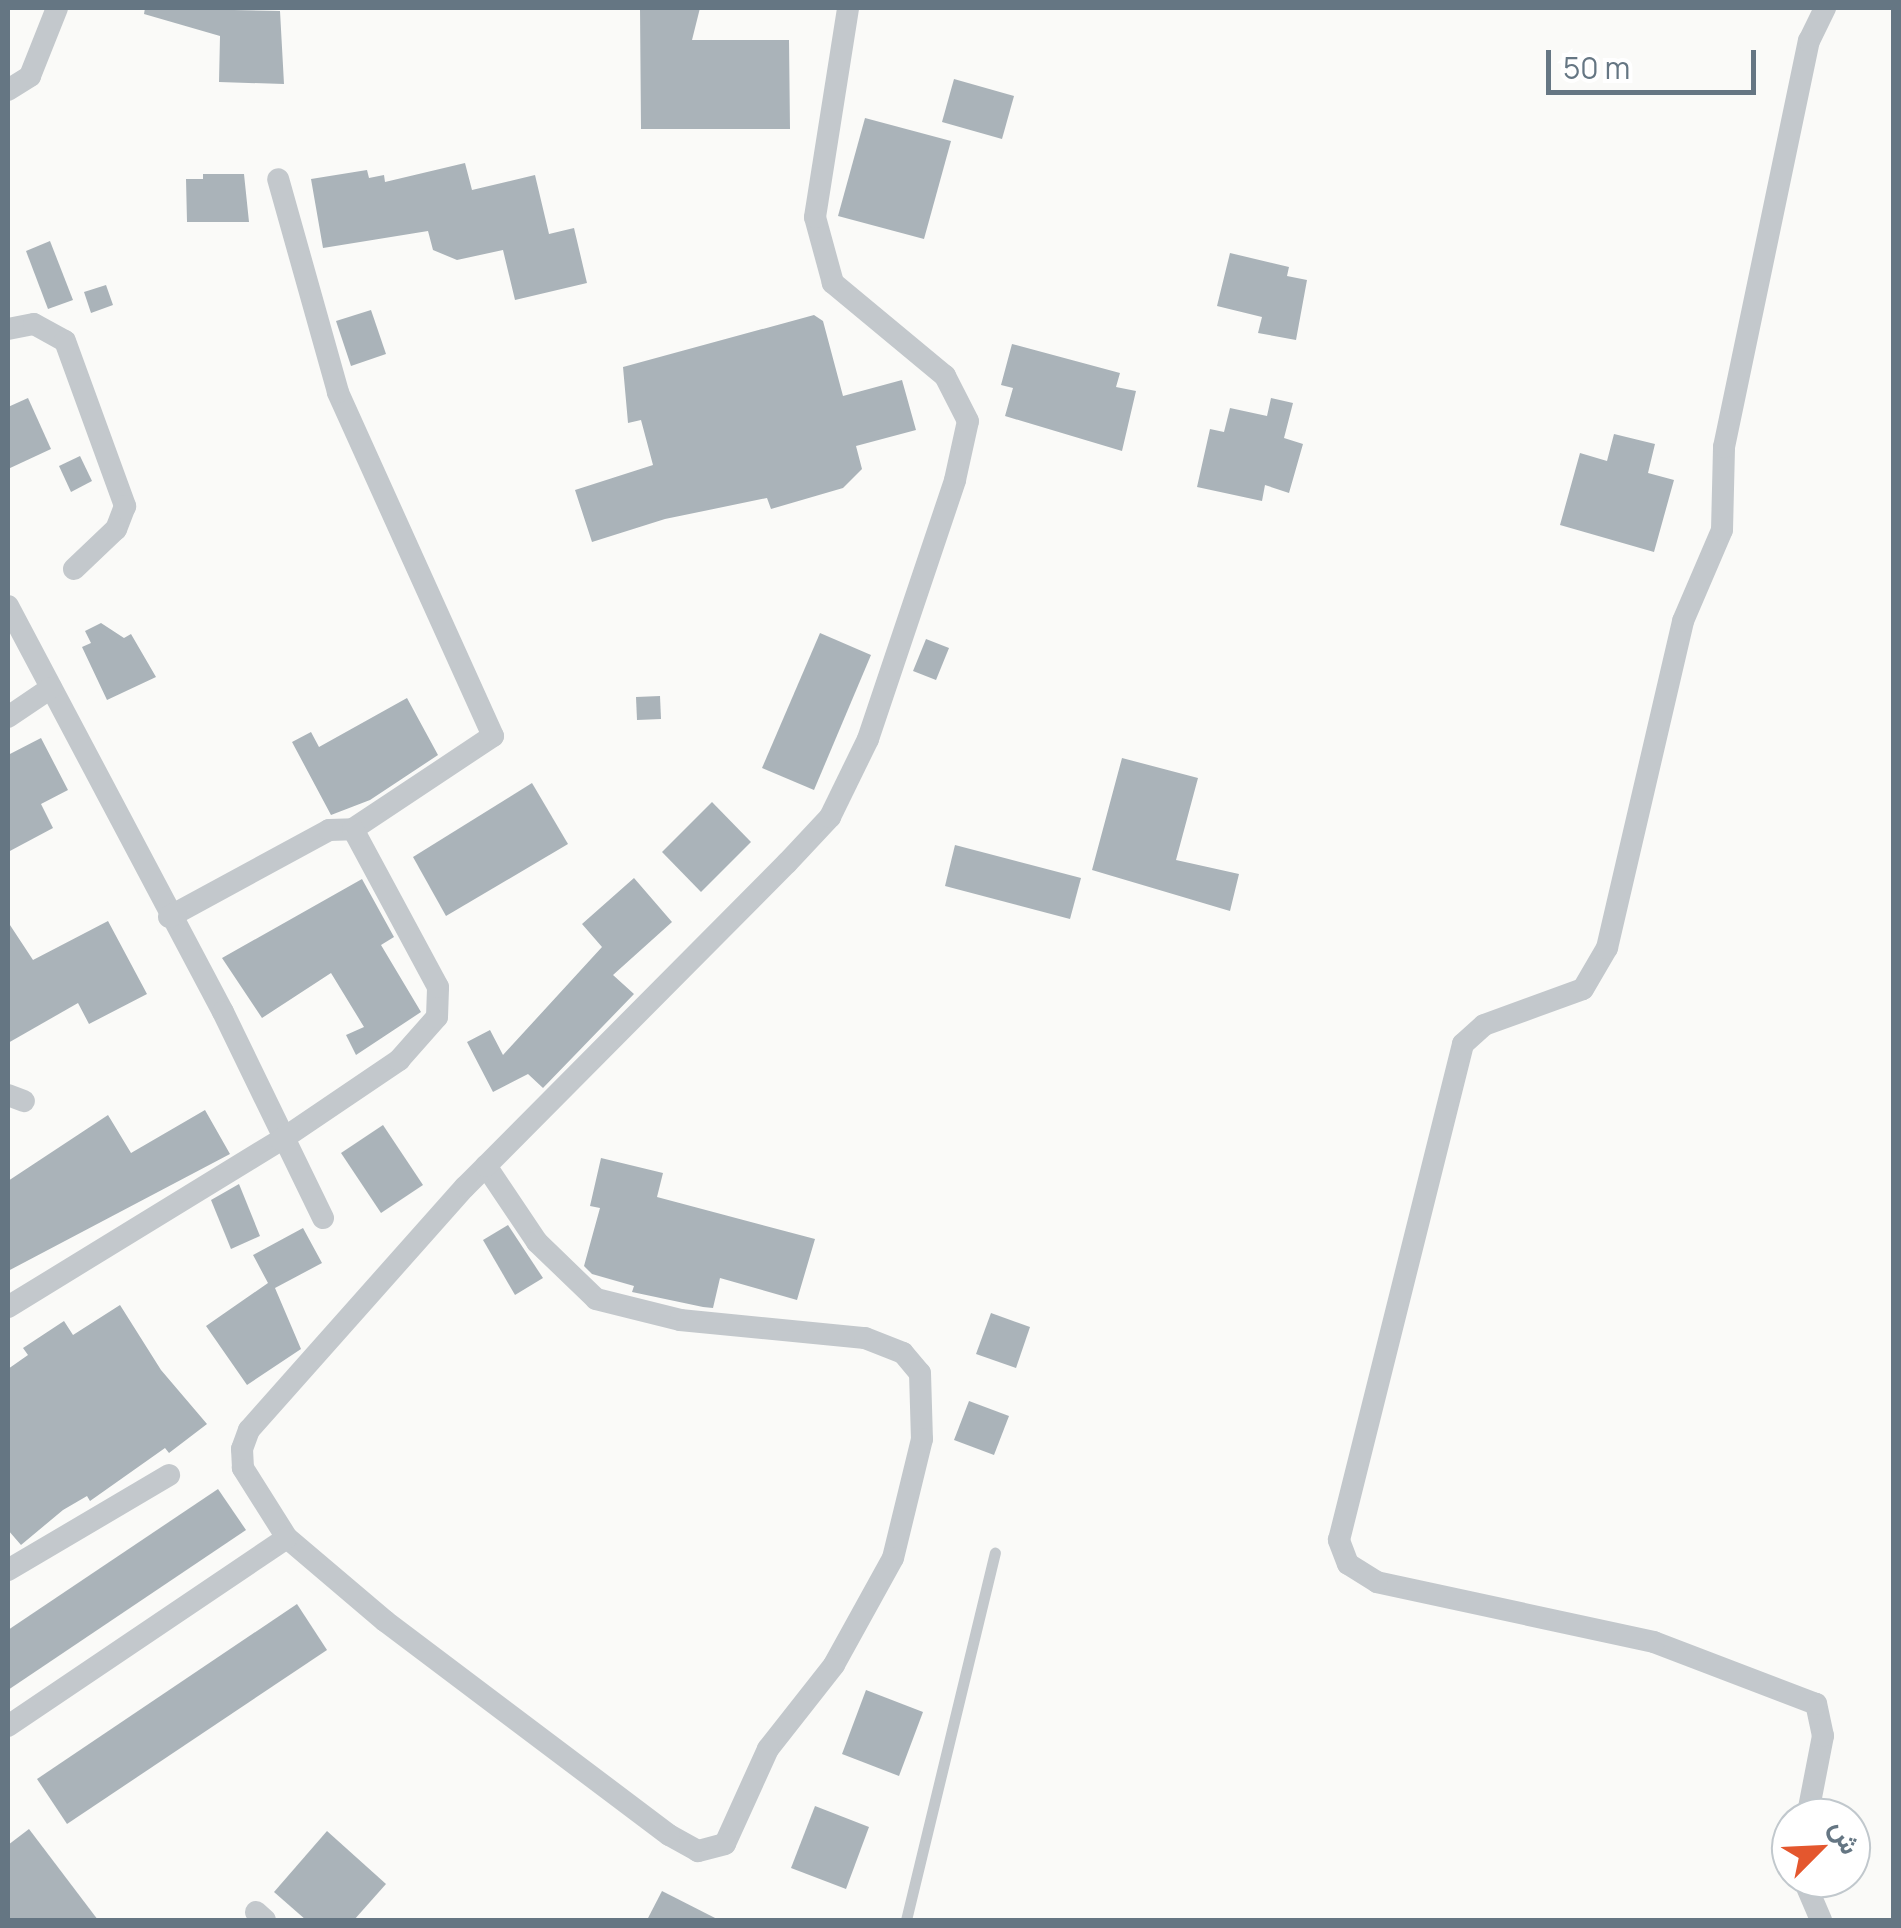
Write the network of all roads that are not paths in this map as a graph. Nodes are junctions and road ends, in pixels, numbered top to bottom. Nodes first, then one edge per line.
1 (57, 8) edge
2 (848, 8) edge
3 (1825, 8) edge
4 (8, 90) edge
5 (278, 179) dead end
6 (8, 328) edge
7 (74, 568) dead end
8 (8, 606) edge
9 (51, 688) junction
10 (8, 717) edge
11 (353, 828) junction
12 (170, 916) junction
13 (282, 1140) junction
14 (486, 1166) junction
15 (323, 1218) dead end
16 (8, 1307) edge
17 (169, 1475) dead end
18 (287, 1538) junction
19 (995, 1553) dead end
20 (8, 1570) edge
21 (8, 1726) edge
22 (1811, 1798) edge
23 (906, 1920) edge

1 - 4 street
2 - 14 street
3 - 22 street
5 - 11 street
6 - 7 street
8 - 9 street
9 - 10 street
9 - 12 street
11 - 12 street
11 - 13 street
12 - 13 street
13 - 15 street
13 - 16 street
14 - 18 street
14 - 18 street
17 - 20 street
18 - 21 street
19 - 23 lane

